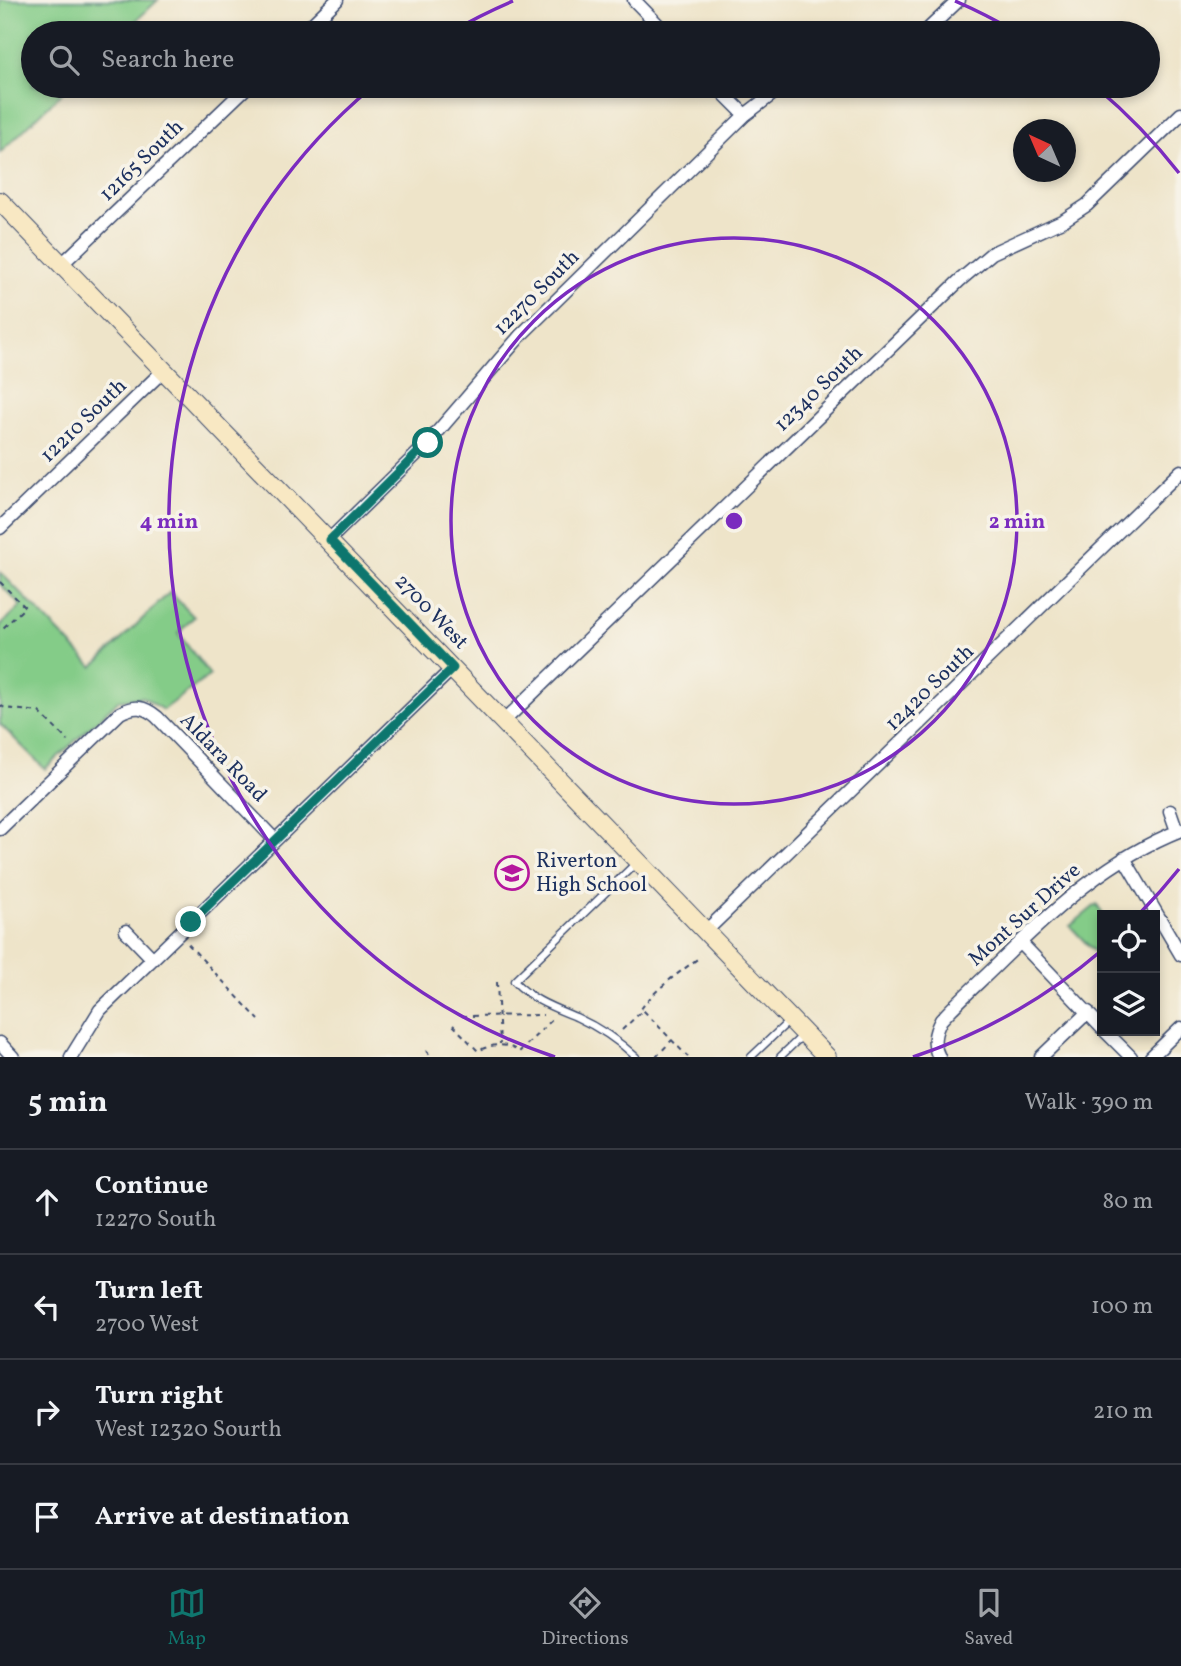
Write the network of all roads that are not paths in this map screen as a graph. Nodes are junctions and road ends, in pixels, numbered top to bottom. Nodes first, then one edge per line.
1 (337, 0) edge
2 (634, 0) edge
3 (958, 0) edge
4 (315, 21) edge
5 (654, 21) edge
6 (936, 21) edge
7 (235, 98) edge
8 (728, 98) edge
9 (766, 98) edge
10 (1181, 114) edge
11 (745, 116) junction
12 (0, 201) edge
13 (62, 264) junction
14 (164, 370) junction
15 (1181, 471) edge
16 (0, 528) edge
17 (330, 540) junction
18 (453, 668) junction
19 (505, 720) junction
20 (1170, 811) dead end
21 (1, 826) edge
22 (1179, 831) edge
23 (275, 840) junction
24 (1124, 858) junction
25 (638, 861) junction
26 (126, 931) dead end
27 (705, 932) junction
28 (1020, 942) junction
29 (1181, 955) edge
30 (153, 959) junction
31 (1088, 1012) junction
32 (790, 1019) junction
33 (1097, 1022) edge
34 (1181, 1028) edge
35 (805, 1034) junction
36 (1110, 1036) edge
37 (0, 1043) edge
38 (13, 1057) edge
39 (71, 1057) edge
40 (636, 1057) edge
41 (751, 1057) edge
42 (780, 1057) edge
43 (828, 1057) edge
44 (939, 1057) edge
45 (1041, 1057) edge
46 (1130, 1057) edge
47 (1151, 1057) edge

1 - 4 street
2 - 5 street
3 - 6 street
7 - 13 street, 12165 South
8 - 11 street
9 - 11 street, 12270 South
10 - 19 street, 12340 South
11 - 17 street, 12270 South
12 - 13 main road, 2700 West
13 - 14 main road, 2700 West
14 - 16 street, 12210 South
14 - 17 main road, 2700 West
15 - 27 street, 12420 South
17 - 18 main road, 2700 West
18 - 19 main road, 2700 West
18 - 23 street
19 - 25 main road, 2700 West
20 - 22 street, Mont Sur Drive
21 - 23 street, Aldara Road
22 - 24 street, Mont Sur Drive
23 - 30 street
24 - 28 street, Mont Sur Drive
24 - 29 street
25 - 27 main road, 2700 West
25 - 40 lane
26 - 30 street
27 - 32 main road, 2700 West
28 - 31 street
28 - 44 street, Mont Sur Drive
30 - 39 street
31 - 33 street
31 - 45 street
32 - 35 main road, 2700 West
32 - 41 lane
34 - 47 street
35 - 42 lane
35 - 43 main road, 2700 West
36 - 46 street
37 - 38 street

